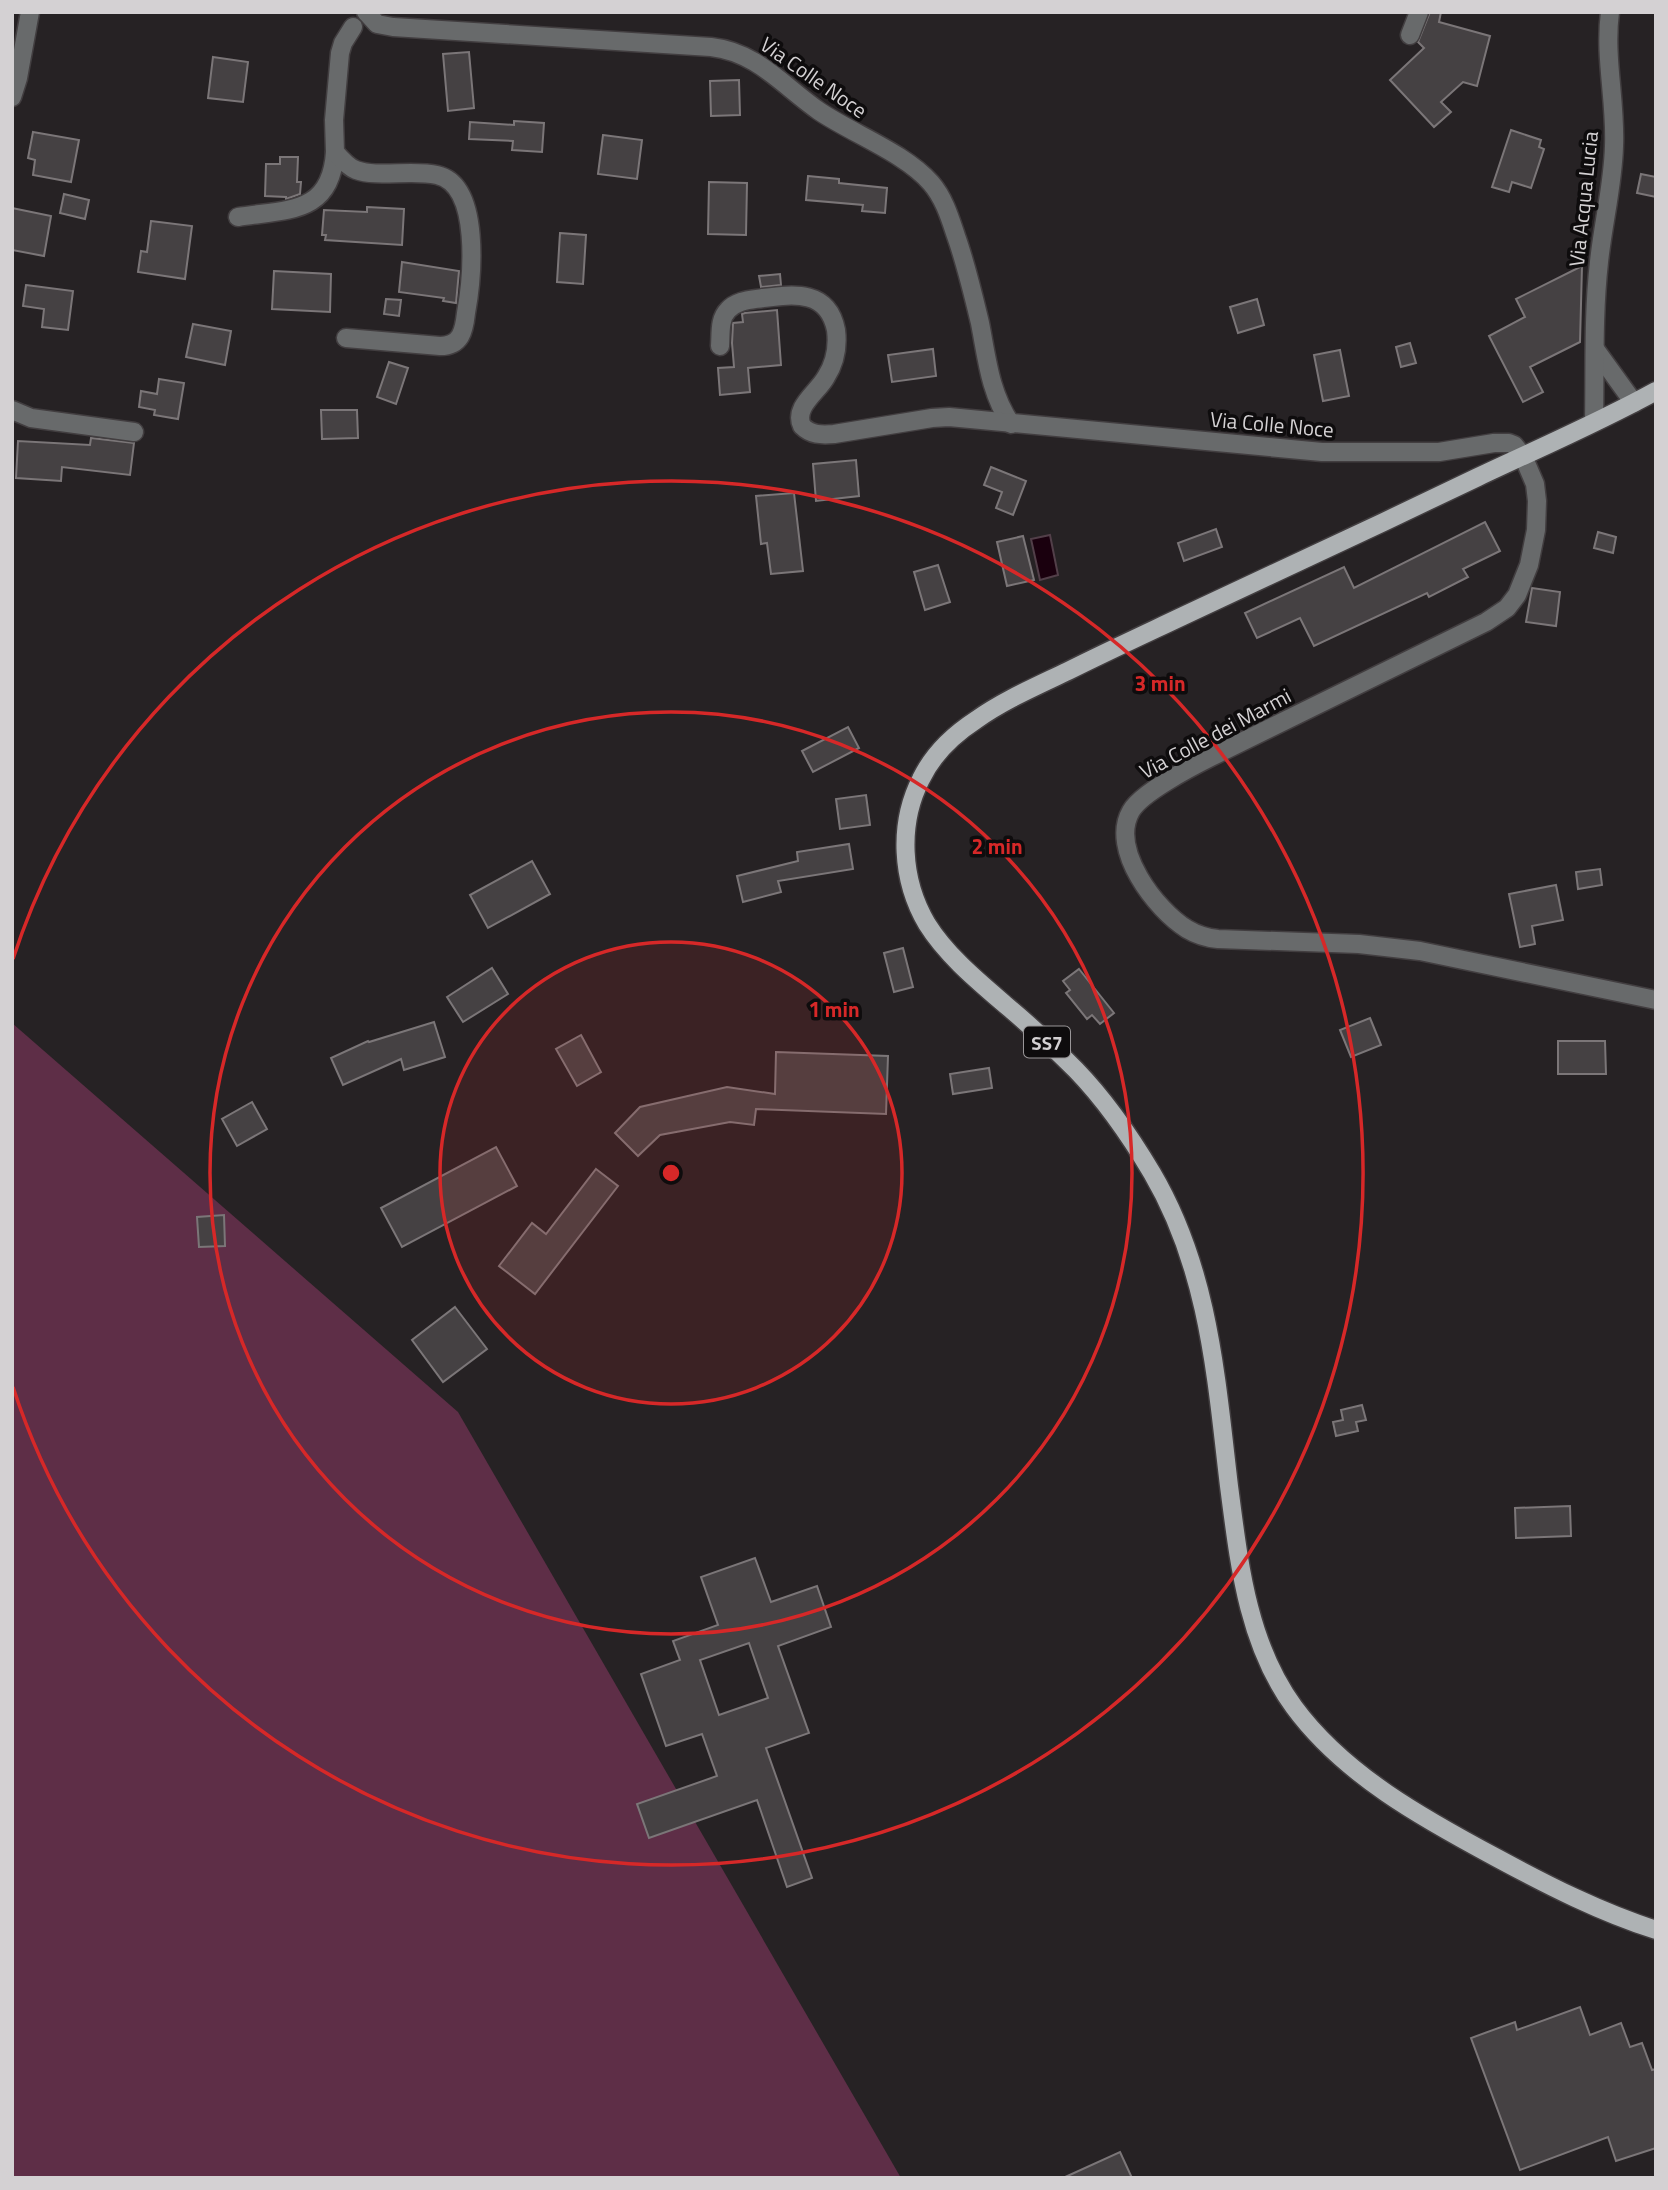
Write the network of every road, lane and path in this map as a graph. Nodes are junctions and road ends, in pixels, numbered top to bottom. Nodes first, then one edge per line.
1 (30, 12) edge
2 (1419, 12) edge
3 (1607, 13) edge
4 (371, 18) edge
5 (355, 19) edge
6 (1410, 35) dead end
7 (12, 97) edge
8 (335, 152) junction
9 (238, 217) dead end
10 (346, 338) dead end
11 (720, 346) dead end
12 (1595, 349) junction
13 (1656, 391) edge
14 (1634, 403) junction
15 (12, 410) edge
16 (1594, 422) junction
17 (1011, 424) junction
18 (134, 432) dead end
19 (1523, 456) junction
20 (1656, 1000) edge
21 (1656, 1930) edge

1 - 7 street
2 - 6 street
3 - 12 street, Via Acqua Lucia
4 - 5 street, Via Colle Noce
4 - 17 street, Via Colle Noce
5 - 8 street
8 - 9 street
8 - 10 street
11 - 17 street, Via Colle Noce
12 - 14 street
12 - 16 street, Via Acqua Lucia
13 - 14 main road, SS7
14 - 16 main road, SS7
15 - 18 street
16 - 19 main road, SS7
17 - 19 street, Via Colle Noce
19 - 20 street, Via Colle dei Marmi
19 - 21 main road, SS7

